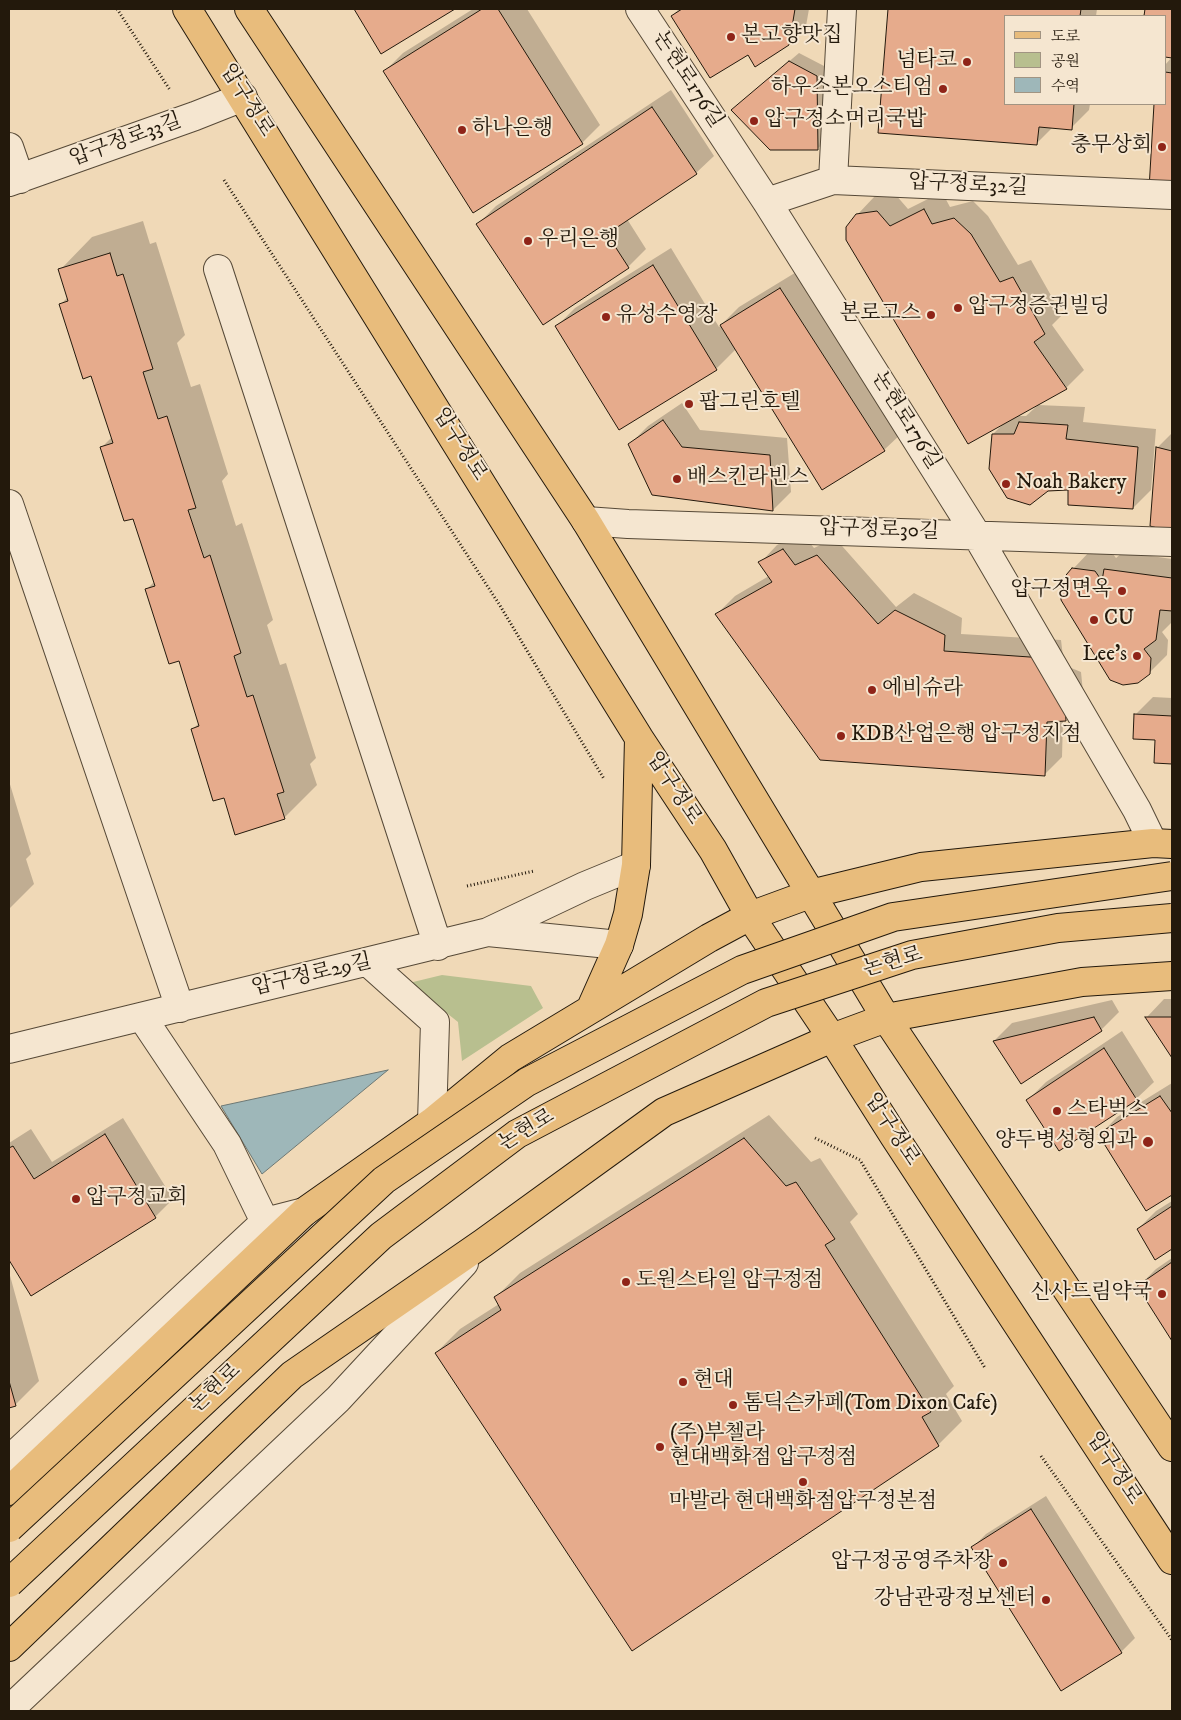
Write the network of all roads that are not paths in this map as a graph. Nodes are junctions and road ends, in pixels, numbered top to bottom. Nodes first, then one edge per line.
1 (188, 9) edge
2 (248, 9) edge
3 (640, 9) edge
4 (842, 9) edge
5 (243, 97) junction
6 (9, 147) edge
7 (14, 180) edge
8 (833, 180) junction
9 (1172, 195) edge
10 (767, 202) junction
11 (218, 269) dead end
12 (9, 504) edge
13 (586, 521) junction
14 (976, 534) junction
15 (1172, 542) edge
16 (640, 738) junction
17 (1163, 843) edge
18 (636, 865) junction
19 (1172, 876) edge
20 (810, 894) junction
21 (750, 916) junction
22 (1172, 918) edge
23 (488, 932) junction
24 (619, 945) junction
25 (438, 946) junction
26 (369, 963) junction
27 (1172, 976) edge
28 (180, 1008) junction
29 (591, 1008) junction
30 (142, 1017) junction
31 (886, 1018) junction
32 (832, 1038) junction
33 (9, 1049) edge
34 (432, 1122) junction
35 (304, 1212) junction
36 (265, 1222) junction
37 (483, 1243) junction
38 (1171, 1443) edge
39 (9, 1460) edge
40 (9, 1491) edge
41 (9, 1528) edge
42 (1172, 1560) edge
43 (9, 1583) edge
44 (9, 1647) edge
45 (9, 1710) edge

1 - 5 main road, 압구정로
2 - 13 main road
3 - 10 street, 논현로176길
4 - 8 street
5 - 7 street, 압구정로33길
5 - 16 main road, 압구정로
6 - 7 street
8 - 9 street, 압구정로32길
8 - 10 street, 압구정로32길
10 - 14 street, 논현로176길
11 - 25 street
12 - 28 street
13 - 14 street, 압구정로30길
13 - 20 main road
14 - 15 street, 압구정로30길
14 - 17 street, 논현로176길
16 - 18 main road
16 - 21 main road, 압구정로
17 - 20 main road
18 - 23 street
18 - 24 main road
19 - 41 main road, 논현로, bridge
20 - 21 main road
20 - 31 main road
21 - 29 main road
21 - 32 main road, 압구정로
22 - 43 main road, 논현로, bridge
23 - 24 street, 압구정로29길
23 - 25 street, 압구정로29길
24 - 29 main road
25 - 26 street, 압구정로29길
26 - 28 street, 압구정로29길
26 - 34 street
27 - 31 main road
28 - 30 street, 압구정로29길
29 - 34 main road
30 - 33 street, 압구정로29길
30 - 36 street
31 - 32 main road
31 - 38 main road
32 - 37 main road
32 - 42 main road, 압구정로
34 - 35 main road
35 - 36 street
35 - 40 main road
36 - 39 street
37 - 44 main road
37 - 45 street

